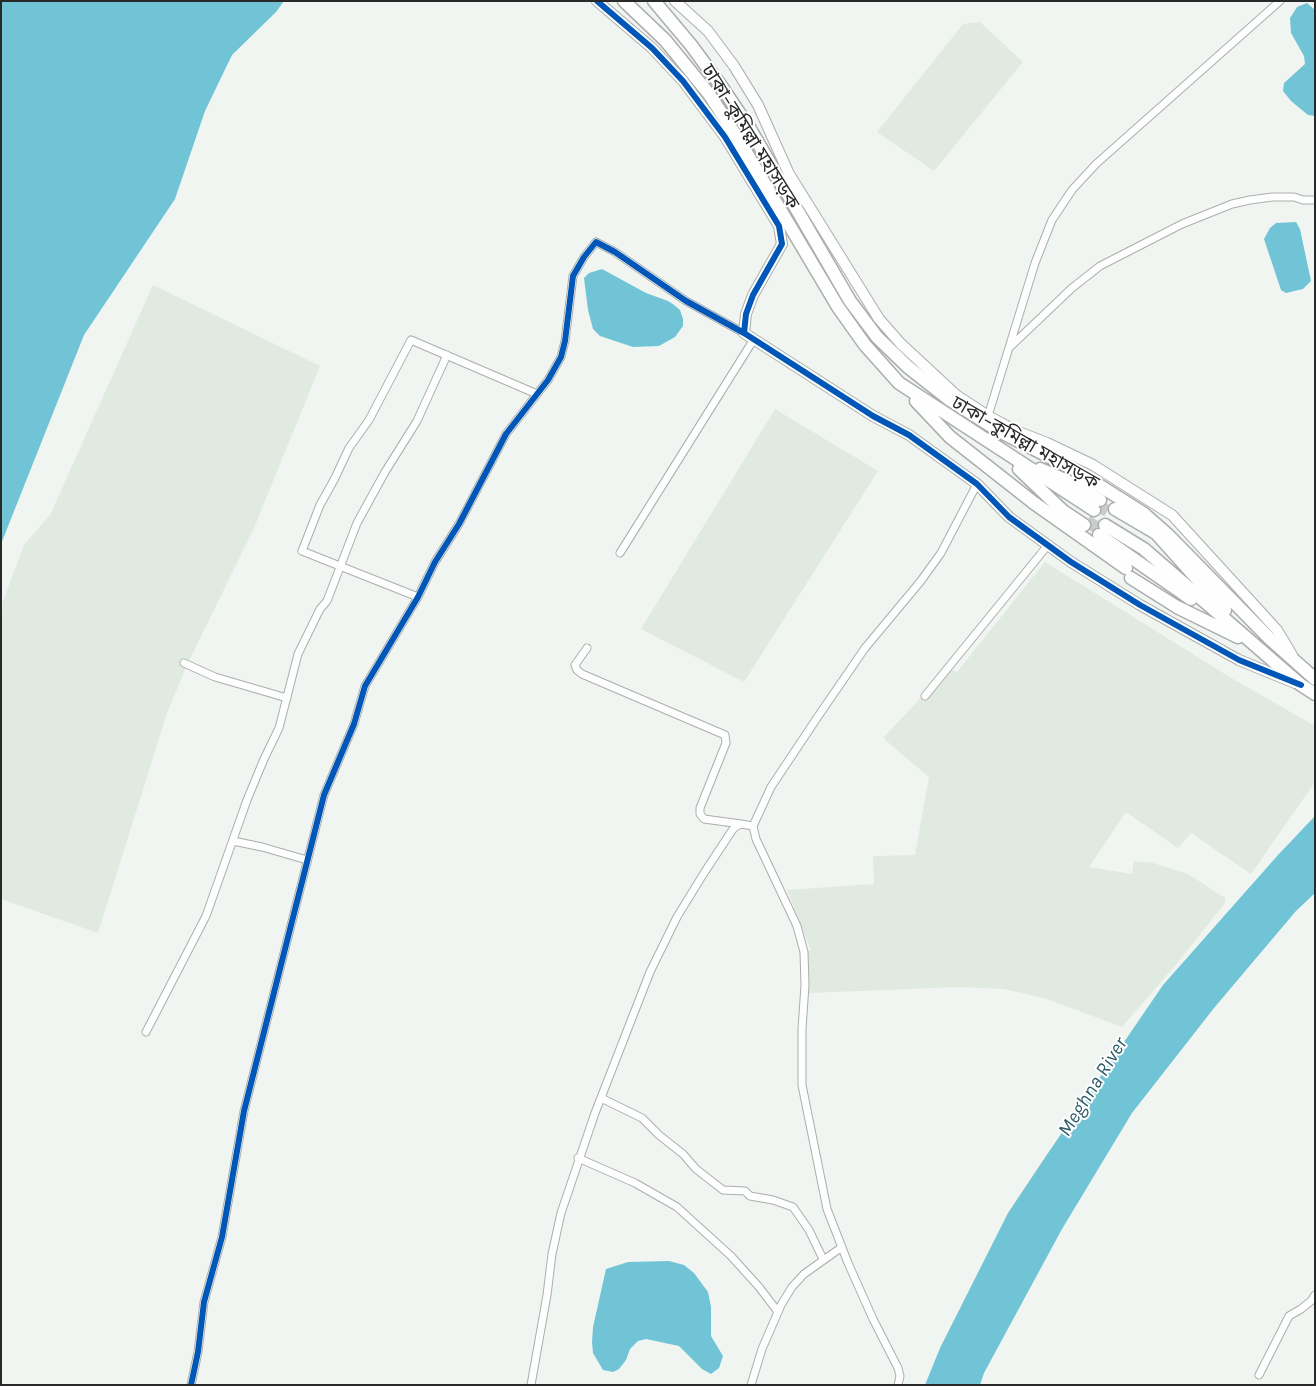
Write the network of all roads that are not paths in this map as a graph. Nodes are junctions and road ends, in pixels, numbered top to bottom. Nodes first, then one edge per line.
1 (597, 1) edge
2 (624, 1) edge
3 (654, 1) edge
4 (675, 1) edge
5 (1280, 1) edge
6 (1315, 200) edge
7 (744, 333) junction
8 (754, 339) junction
9 (1010, 346) junction
10 (447, 355) junction
11 (899, 383) junction
12 (537, 394) junction
13 (988, 416) junction
14 (999, 450) junction
15 (977, 484) junction
16 (1105, 525) junction
17 (1048, 545) junction
18 (620, 553) dead end
19 (340, 566) junction
20 (418, 597) junction
21 (587, 648) dead end
22 (1260, 649) junction
23 (184, 663) dead end
24 (1298, 665) junction
25 (1315, 679) edge
26 (1301, 685) junction
27 (1315, 693) edge
28 (925, 696) dead end
29 (287, 698) junction
30 (741, 824) junction
31 (753, 826) junction
32 (233, 841) junction
33 (307, 860) junction
34 (146, 1032) dead end
35 (601, 1098) junction
36 (578, 1158) junction
37 (842, 1247) junction
38 (823, 1259) junction
39 (1315, 1295) edge
40 (778, 1312) junction
41 (1259, 1375) dead end
42 (192, 1385) edge
43 (531, 1385) edge
44 (751, 1385) edge
45 (898, 1385) edge

1 - 7 street
2 - 11 highway, ঢাকা–কুমিল্লা মহাসড়ক
3 - 24 highway, ঢাকা–কুমিল্লা মহাসড়ক
4 - 13 street
5 - 9 street
6 - 9 street
7 - 8 street
7 - 12 street
8 - 15 street
8 - 18 street
9 - 13 street
10 - 12 street
10 - 19 street
10 - 19 street
11 - 14 highway, ঢাকা–কুমিল্লা মহাসড়ক
11 - 16 highway, ঢাকা–কুমিল্লা মহাসড়ক
12 - 20 street
13 - 24 street
14 - 14 highway, ঢাকা–কুমিল্লা মহাসড়ক
15 - 17 street
15 - 31 street
16 - 22 highway, ঢাকা–কুমিল্লা মহাসড়ক
16 - 22 highway, ঢাকা–কুমিল্লা মহাসড়ক
16 - 22 highway, ঢাকা–কুমিল্লা মহাসড়ক
17 - 26 street
17 - 28 street
19 - 20 street
19 - 29 street
20 - 33 street
21 - 30 street
22 - 26 highway, ঢাকা–কুমিল্লা মহাসড়ক
23 - 29 street
24 - 25 highway, ঢাকা–কুমিল্লা মহাসড়ক
26 - 27 highway, ঢাকা–কুমিল্লা মহাসড়ক
29 - 32 street
30 - 31 street
30 - 35 street
31 - 37 street
32 - 33 street
32 - 34 street
33 - 42 street
35 - 36 street
35 - 38 street
36 - 40 street
36 - 43 street
37 - 38 street
37 - 45 street
38 - 40 street
39 - 41 street
40 - 44 street

